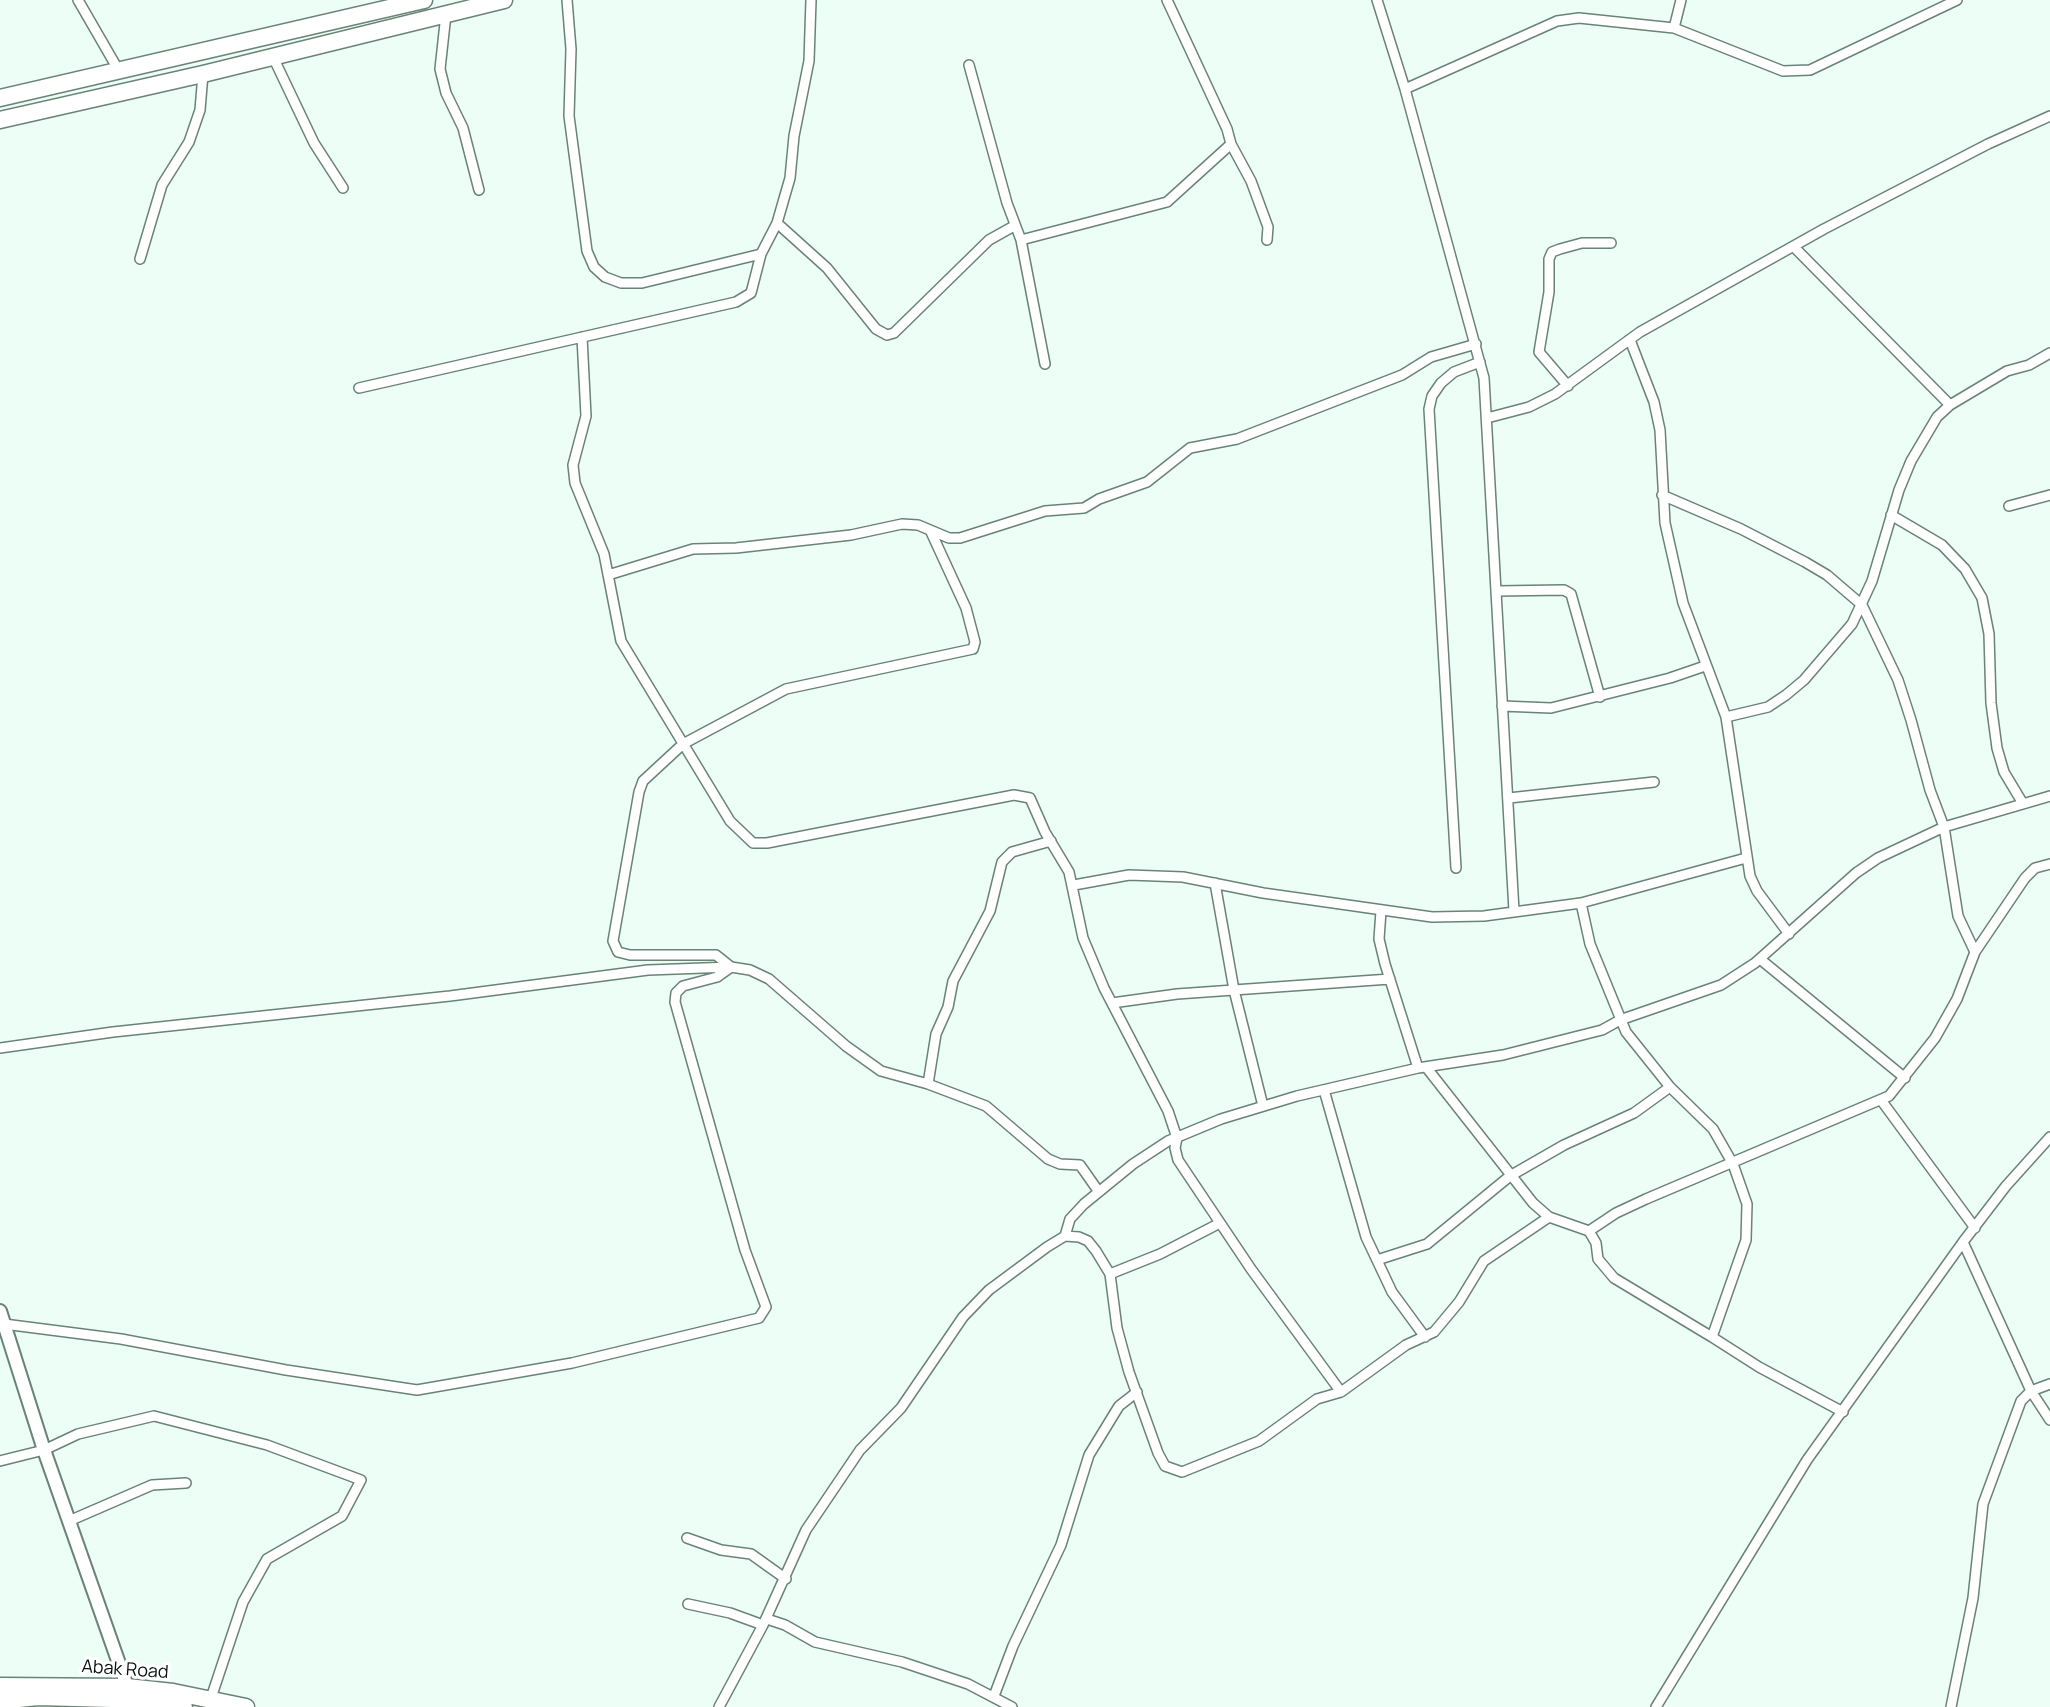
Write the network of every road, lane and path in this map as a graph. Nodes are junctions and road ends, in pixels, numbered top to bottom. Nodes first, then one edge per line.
1 (78, 0) edge
2 (424, 0) edge
3 (504, 0) edge
4 (567, 0) edge
5 (811, 0) edge
6 (1167, 0) edge
7 (1377, 0) edge
8 (1681, 0) edge
9 (1957, 0) edge
10 (446, 14) junction
11 (1674, 28) junction
12 (273, 57) junction
13 (969, 65) dead end
14 (119, 71) junction
15 (203, 74) junction
16 (1405, 89) junction
17 (0, 98) edge
18 (2050, 116) edge
19 (0, 120) edge
20 (1231, 144) junction
21 (343, 188) dead end
22 (479, 190) dead end
23 (777, 223) junction
24 (1014, 226) junction
25 (1021, 240) junction
26 (1267, 240) dead end
27 (1611, 243) dead end
28 (1794, 247) junction
29 (761, 254) junction
30 (140, 259) dead end
31 (582, 337) junction
32 (1630, 340) junction
33 (1476, 344) junction
34 (2050, 354) edge
35 (1480, 362) junction
36 (1045, 364) dead end
37 (1568, 386) junction
38 (359, 388) dead end
39 (1950, 405) junction
40 (1487, 418) junction
41 (1662, 495) junction
42 (2050, 495) edge
43 (2009, 506) dead end
44 (1891, 516) junction
45 (931, 532) junction
46 (608, 575) junction
47 (1497, 591) junction
48 (1862, 605) junction
49 (1704, 666) junction
50 (1600, 697) junction
51 (1502, 706) junction
52 (1726, 717) junction
53 (683, 744) junction
54 (1654, 782) dead end
55 (2050, 796) edge
56 (1509, 798) junction
57 (2022, 802) junction
58 (1944, 827) junction
59 (1051, 841) junction
60 (1746, 858) junction
61 (2050, 864) edge
62 (1456, 868) dead end
63 (1215, 883) junction
64 (1074, 885) junction
65 (1581, 903) junction
66 (1381, 911) junction
67 (1514, 911) junction
68 (1789, 934) junction
69 (1975, 953) junction
70 (1760, 959) junction
71 (731, 967) junction
72 (1390, 979) junction
73 (1234, 990) junction
74 (1112, 1003) junction
75 (1620, 1020) junction
76 (0, 1048) edge
77 (1422, 1067) junction
78 (1905, 1078) junction
79 (928, 1084) junction
80 (1670, 1087) junction
81 (1324, 1090) junction
82 (1881, 1100) junction
83 (1263, 1107) junction
84 (2050, 1137) edge
85 (1177, 1138) junction
86 (1733, 1164) junction
87 (1510, 1175) junction
88 (1099, 1192) junction
89 (1549, 1217) junction
90 (1220, 1223) junction
91 (1975, 1227) junction
92 (1589, 1231) junction
93 (1065, 1236) junction
94 (1964, 1242) junction
95 (1377, 1260) junction
96 (1110, 1275) junction
97 (2, 1318) edge
98 (1424, 1337) junction
99 (1712, 1337) junction
100 (2050, 1384) edge
101 (2031, 1391) junction
102 (1137, 1392) junction
103 (1341, 1392) junction
104 (1843, 1412) junction
105 (2050, 1420) edge
106 (44, 1450) junction
107 (0, 1461) edge
108 (186, 1483) dead end
109 (69, 1521) junction
110 (687, 1538) dead end
111 (786, 1579) junction
112 (688, 1604) dead end
113 (765, 1622) junction
114 (0, 1686) edge
115 (994, 1696) junction
116 (129, 1698) edge
117 (211, 1698) junction
118 (0, 1701) edge
119 (156, 1704) edge
120 (184, 1707) edge
121 (246, 1707) edge
122 (719, 1707) edge
123 (1012, 1707) edge
124 (1656, 1707) edge
125 (1951, 1707) edge

1 - 14 street
2 - 14 highway
3 - 10 highway
4 - 29 street
5 - 23 street
6 - 20 street
7 - 16 street
8 - 11 street
9 - 11 street
10 - 12 highway
10 - 22 street
11 - 16 street
12 - 15 highway
12 - 21 street
13 - 24 street
14 - 17 highway
15 - 19 highway
15 - 30 street
16 - 33 street
18 - 28 street
20 - 25 street
20 - 26 street
23 - 24 street
23 - 29 street
24 - 25 street
25 - 36 street
27 - 37 street
28 - 32 street
28 - 39 street
29 - 31 street
31 - 38 street
31 - 46 street
32 - 37 street
32 - 41 street
33 - 35 street
33 - 45 street
34 - 39 street
35 - 40 street
35 - 62 street
37 - 40 street
39 - 44 street
40 - 47 street
41 - 48 street
41 - 49 street
42 - 43 street
44 - 48 street
44 - 57 street
45 - 46 street
45 - 53 street
46 - 53 street
47 - 50 street
47 - 51 street
48 - 52 street
48 - 58 street
49 - 50 street
49 - 52 street
50 - 51 street
51 - 56 street
52 - 60 street
53 - 59 street
53 - 71 street
54 - 56 street
55 - 57 street
56 - 67 street
57 - 58 street
58 - 68 street
58 - 69 street
59 - 64 street
59 - 79 street
60 - 65 street
60 - 68 street
61 - 69 street
63 - 64 street
63 - 66 street
63 - 73 street
64 - 74 street
65 - 67 street
65 - 75 street
66 - 67 street
66 - 72 street
68 - 70 street
69 - 78 street
70 - 75 street
70 - 78 street
71 - 76 street
71 - 79 street
71 - 97 street
72 - 73 street
72 - 77 street
73 - 74 street
73 - 83 street
74 - 85 street
75 - 77 street
75 - 80 street
77 - 81 street
77 - 87 street
78 - 82 street
79 - 88 street
80 - 86 street
80 - 87 street
81 - 83 street
81 - 95 street
82 - 86 street
82 - 91 street
83 - 85 street
84 - 91 street
85 - 88 street
85 - 90 street
86 - 92 street
86 - 99 street
87 - 89 street
87 - 95 street
88 - 93 street
89 - 92 street
89 - 98 street
90 - 96 street
90 - 103 street
91 - 94 street
92 - 99 street
93 - 96 street
93 - 111 street
94 - 101 street
94 - 104 street
95 - 98 street
96 - 102 street
97 - 106 street
98 - 103 street
99 - 104 street
100 - 101 street
101 - 105 street
101 - 125 street
102 - 103 street
102 - 115 street
104 - 124 street
106 - 107 street
106 - 109 street
106 - 117 street
108 - 109 street
109 - 116 street
110 - 111 street
111 - 113 street
112 - 113 street
113 - 115 street
113 - 122 street
114 - 116 highway, Abak Road
115 - 123 street
116 - 117 highway, Abak Road
116 - 118 highway, Abak Road
116 - 119 highway, Abak Road
117 - 121 highway, Abak Road
119 - 120 highway, Abak Road

